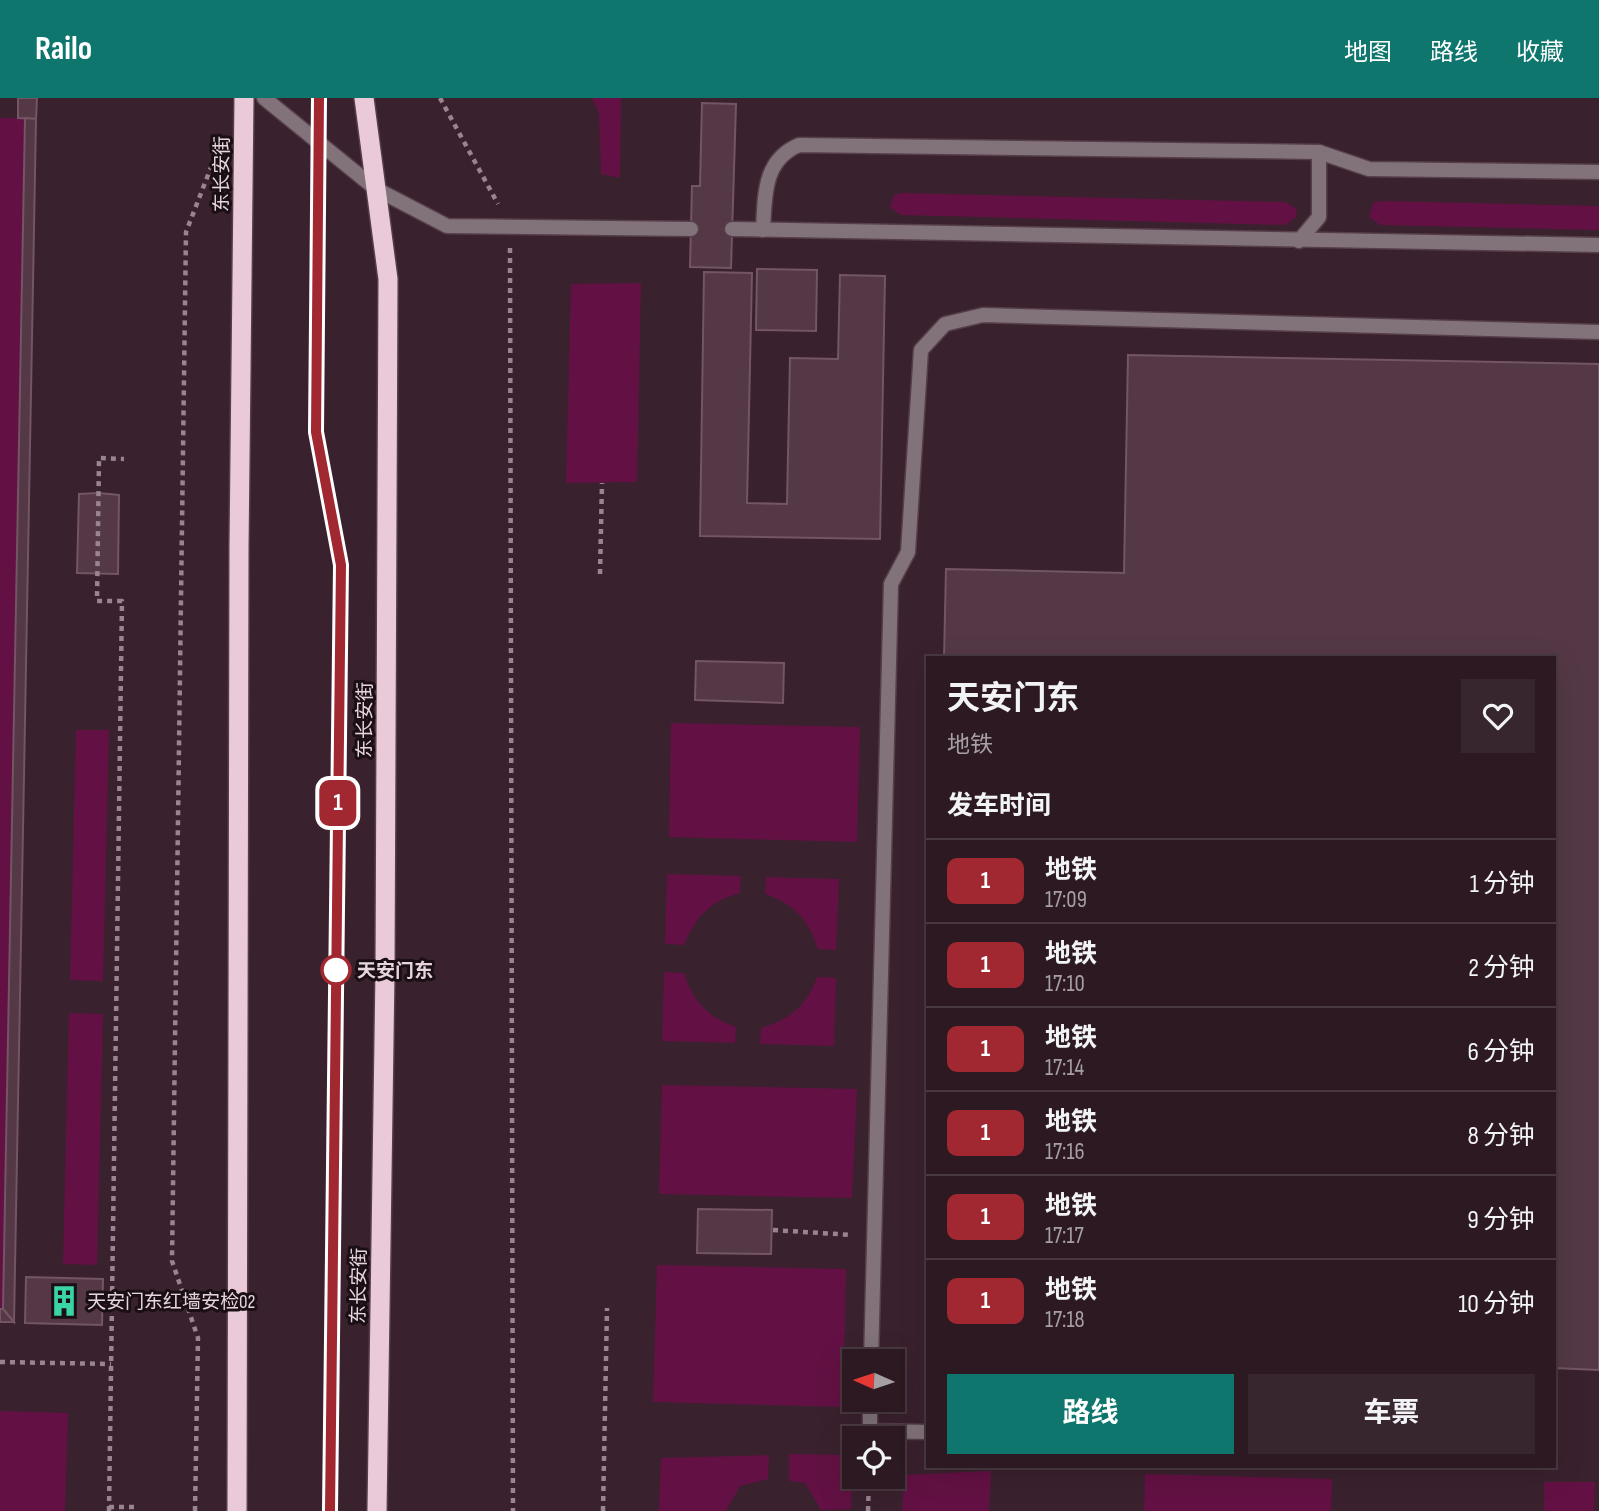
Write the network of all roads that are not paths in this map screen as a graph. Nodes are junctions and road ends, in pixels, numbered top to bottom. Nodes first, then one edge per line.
1 (244, 98) edge
2 (264, 98) edge
3 (364, 98) edge
4 (1319, 152) junction
5 (1599, 172) edge
6 (376, 189) junction
7 (691, 229) dead end
8 (732, 229) dead end
9 (764, 230) junction
10 (1299, 241) junction
11 (1599, 245) edge
12 (1599, 332) edge
13 (871, 1349) edge
14 (870, 1412) edge
15 (926, 1432) edge
16 (237, 1511) edge
17 (377, 1511) edge

1 - 16 highway, 东长安街
2 - 6 street
3 - 6 highway, 东长安街
4 - 5 street
4 - 9 street
4 - 10 street
6 - 7 street
6 - 17 highway, 东长安街
8 - 9 street
9 - 10 street
10 - 11 street
12 - 13 street
14 - 15 street

